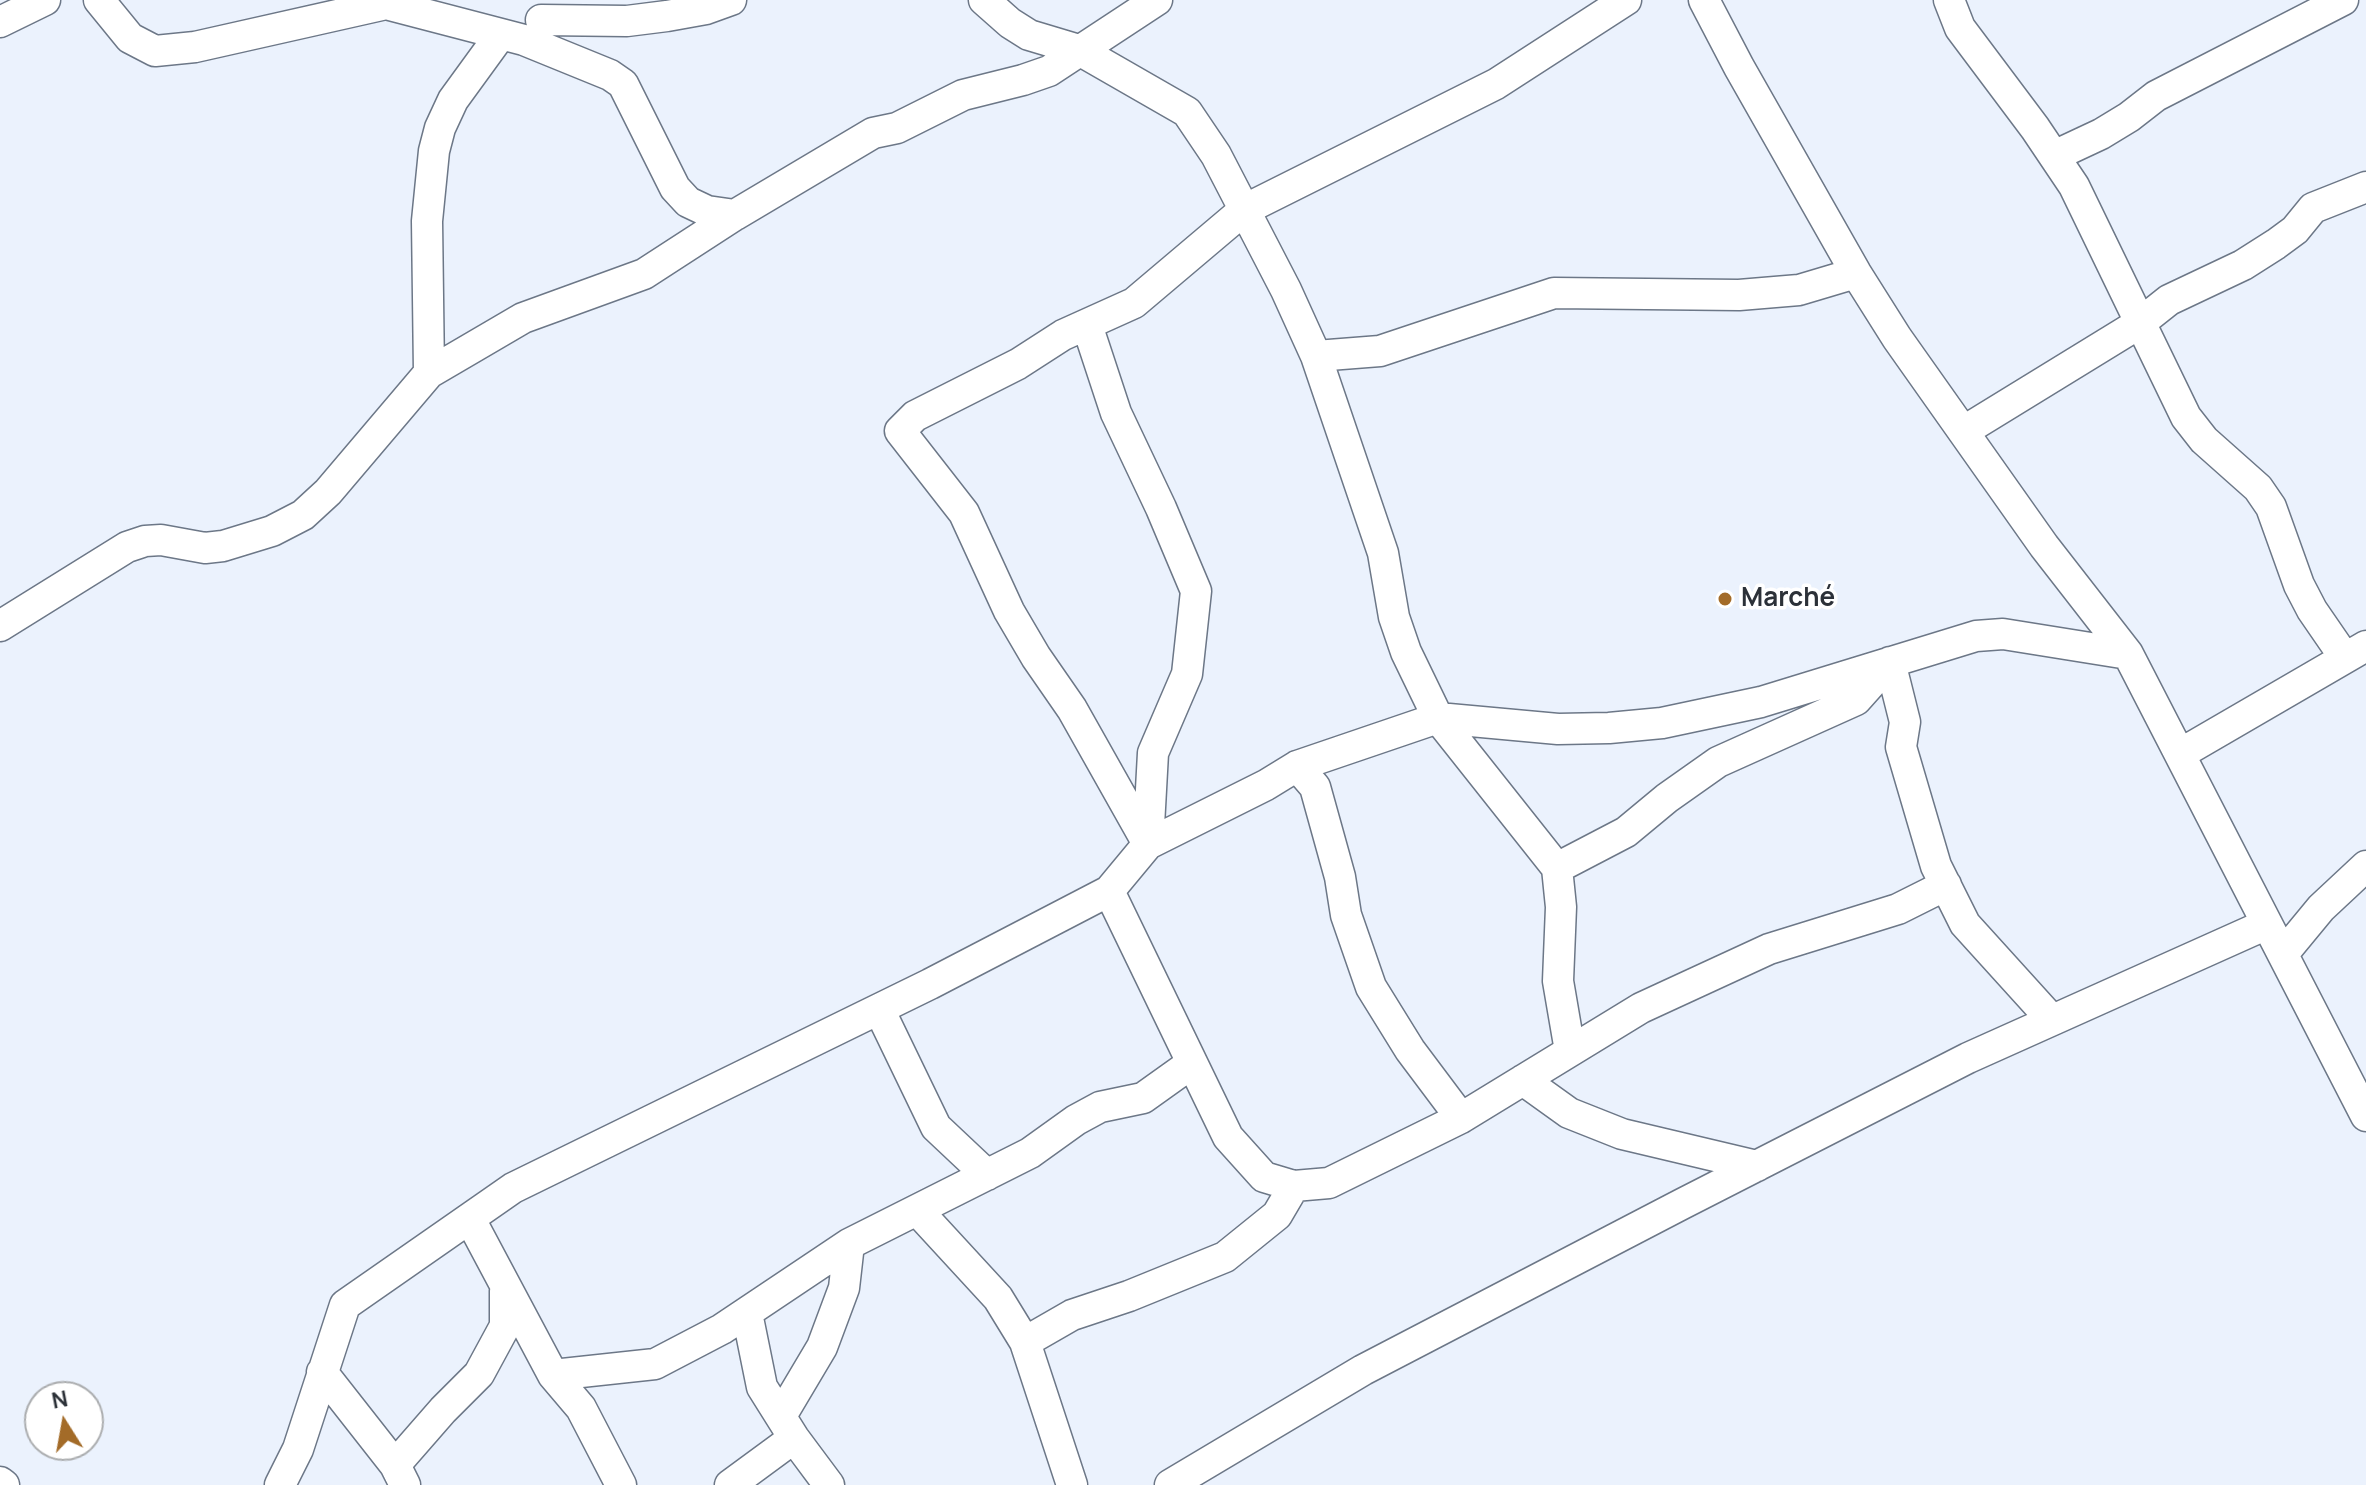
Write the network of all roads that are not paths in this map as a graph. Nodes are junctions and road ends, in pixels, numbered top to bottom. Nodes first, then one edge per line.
1 (45, 0) edge
2 (99, 0) edge
3 (731, 0) edge
4 (984, 0) edge
5 (1157, 0) edge
6 (1626, 0) edge
7 (1704, 0) edge
8 (1949, 0) edge
9 (2343, 0) edge
10 (0, 22) edge
11 (531, 24) edge
12 (1079, 50) junction
13 (2054, 156) junction
14 (2366, 187) edge
15 (1244, 210) junction
16 (735, 215) junction
17 (1856, 273) junction
18 (2140, 323) junction
19 (1087, 325) junction
20 (1316, 356) junction
21 (429, 373) junction
22 (1964, 431) junction
23 (0, 626) edge
24 (2356, 652) edge
25 (2128, 654) junction
26 (1890, 662) junction
27 (1438, 718) junction
28 (2180, 754) junction
29 (1297, 766) junction
30 (1148, 844) junction
31 (1557, 868) junction
32 (2365, 868) edge
33 (1946, 885) junction
34 (1109, 891) junction
35 (2267, 924) junction
36 (2283, 954) junction
37 (879, 1009) junction
38 (2052, 1020) junction
39 (1570, 1051) junction
40 (1192, 1063) junction
41 (1523, 1080) junction
42 (2366, 1116) edge
43 (1461, 1118) junction
44 (1757, 1166) junction
45 (987, 1175) junction
46 (1294, 1186) junction
47 (917, 1210) junction
48 (470, 1219) junction
49 (849, 1244) junction
50 (505, 1287) junction
51 (747, 1313) junction
52 (1025, 1342) junction
53 (322, 1372) junction
54 (553, 1375) junction
55 (788, 1427) junction
56 (400, 1475) edge
57 (280, 1485) edge
58 (621, 1485) edge
59 (730, 1485) edge
60 (829, 1485) edge
61 (1072, 1485) edge
62 (1170, 1485) edge

1 - 10 street
2 - 11 street
3 - 11 street
4 - 12 street
5 - 12 street
6 - 15 street
7 - 17 street
8 - 13 street
9 - 13 street
11 - 16 street
11 - 21 street
12 - 15 street
12 - 16 street
13 - 18 street
14 - 18 street
15 - 19 street
15 - 20 street
16 - 21 street
17 - 20 street
17 - 22 street
18 - 22 street
18 - 24 street
19 - 30 street
19 - 30 street
20 - 27 street
21 - 23 street
22 - 25 street
24 - 28 street
25 - 26 street
25 - 28 street
26 - 27 street
26 - 31 street
26 - 33 street
27 - 29 street
27 - 31 street
28 - 35 street
29 - 30 street
29 - 43 street
30 - 34 street
31 - 39 street
32 - 36 street
33 - 38 street
33 - 39 street
34 - 37 street
34 - 40 street
35 - 36 street
35 - 38 street
36 - 42 street
37 - 45 street
37 - 48 street
38 - 44 street
39 - 41 street
40 - 45 street
40 - 46 street
41 - 43 street
41 - 44 street
43 - 46 street
44 - 62 street
45 - 47 street
46 - 52 street
47 - 49 street
47 - 52 street
48 - 50 street
48 - 53 street
49 - 51 street
49 - 55 street
50 - 54 street
50 - 56 street
51 - 54 street
51 - 55 street
52 - 61 street
53 - 56 street
53 - 57 street
54 - 58 street
55 - 59 street
55 - 60 street

